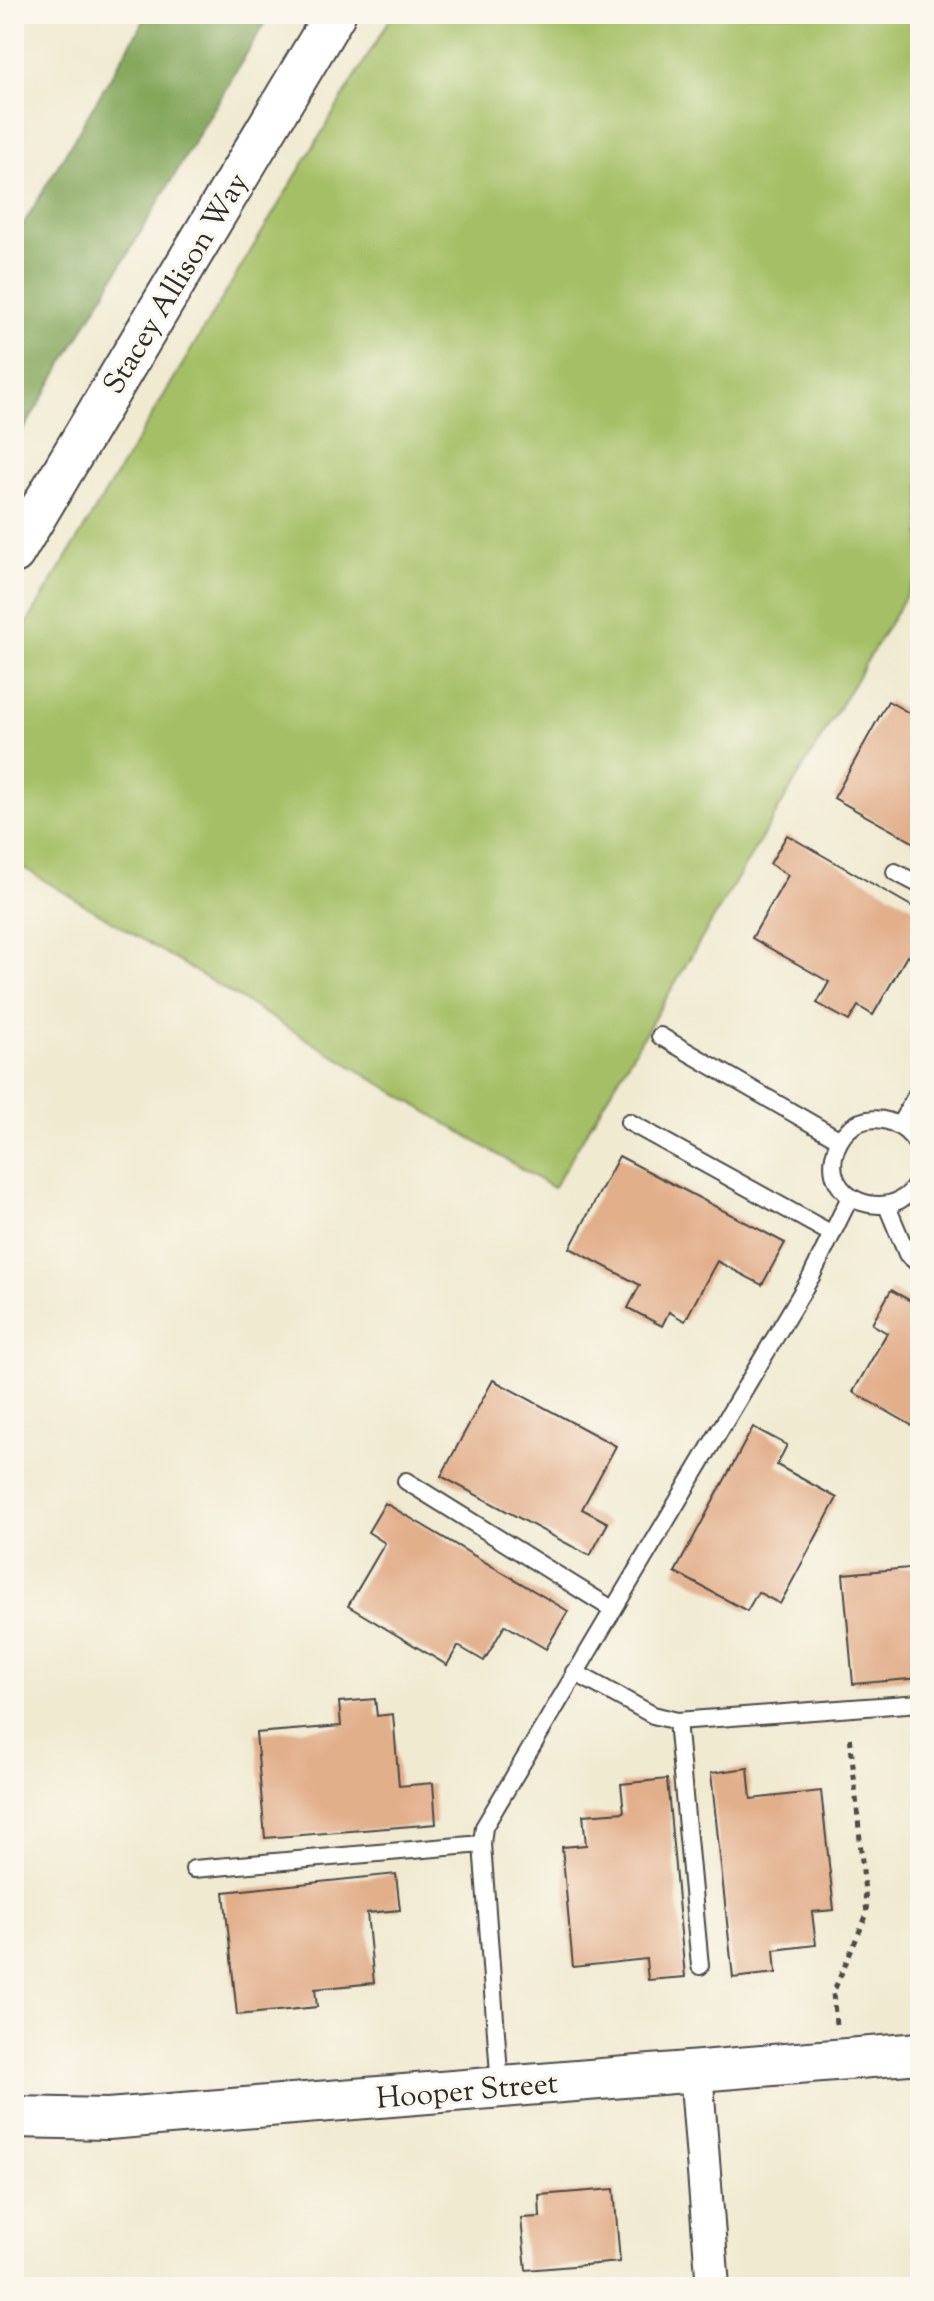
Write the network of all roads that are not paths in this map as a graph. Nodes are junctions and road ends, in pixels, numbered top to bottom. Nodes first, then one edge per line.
1 (335, 14) edge
2 (14, 553) edge
3 (895, 872) dead end
4 (920, 885) edge
5 (660, 1036) dead end
6 (920, 1089) edge
7 (629, 1122) dead end
8 (900, 1124) junction
9 (840, 1140) junction
10 (920, 1150) edge
11 (920, 1175) edge
12 (850, 1197) junction
13 (887, 1206) junction
14 (832, 1234) junction
15 (920, 1265) edge
16 (406, 1481) dead end
17 (612, 1609) junction
18 (574, 1672) junction
19 (920, 1703) edge
20 (677, 1721) junction
21 (482, 1844) junction
22 (194, 1869) dead end
23 (700, 1966) dead end
24 (920, 2053) edge
25 (696, 2071) junction
26 (500, 2087) junction
27 (14, 2117) edge
28 (713, 2287) edge

1 - 2 street, Stacey Allison Way
3 - 4 lane
5 - 9 lane
6 - 8 lane
7 - 14 lane
8 - 9 lane
8 - 10 lane
9 - 12 lane
11 - 13 lane
12 - 13 lane
12 - 14 lane
13 - 15 lane
14 - 17 lane
16 - 17 lane
17 - 18 lane
18 - 20 lane
18 - 21 lane
19 - 20 lane
20 - 23 lane
21 - 22 lane
21 - 26 lane
24 - 25 street, Hooper Street
25 - 26 street, Hooper Street
25 - 28 street
26 - 27 street, Hooper Street

